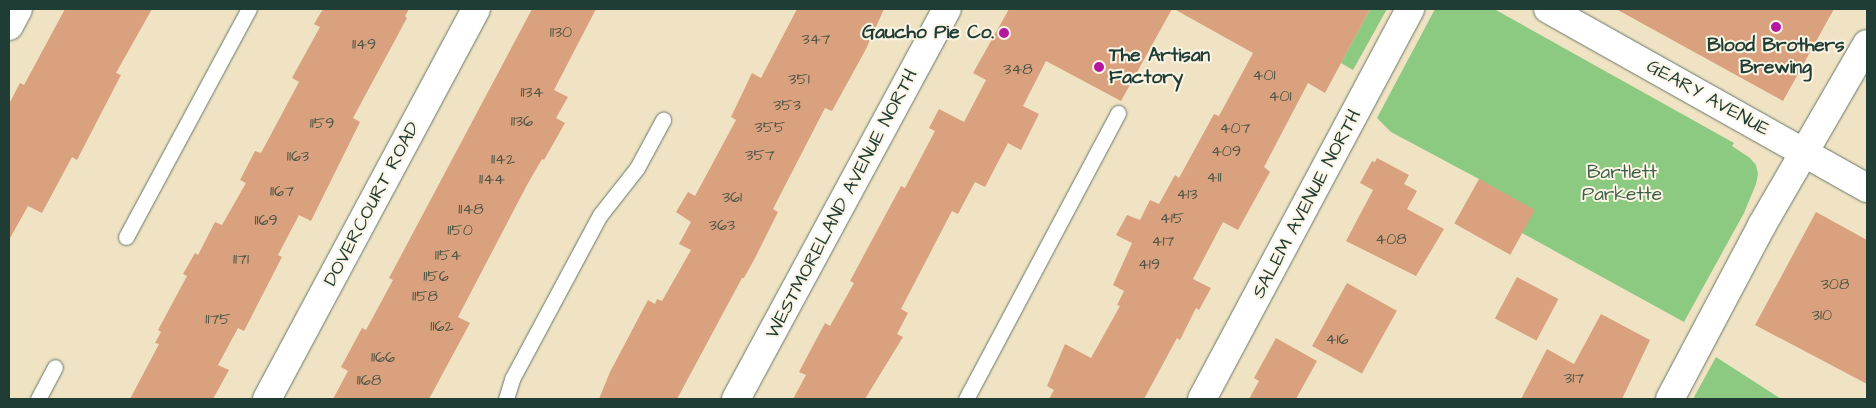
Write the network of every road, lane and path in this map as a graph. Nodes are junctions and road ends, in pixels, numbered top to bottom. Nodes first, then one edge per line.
1 (18, 9) edge
2 (249, 9) edge
3 (476, 9) edge
4 (947, 9) edge
5 (1410, 9) edge
6 (1548, 9) edge
7 (9, 26) edge
8 (1867, 44) edge
9 (1118, 113) dead end
10 (663, 120) dead end
11 (1803, 152) junction
12 (1867, 188) edge
13 (126, 237) dead end
14 (55, 367) dead end
15 (38, 399) edge
16 (267, 399) edge
17 (506, 399) edge
18 (736, 399) edge
19 (966, 399) edge
20 (1202, 399) edge
21 (1670, 399) edge

1 - 7 street
2 - 13 lane
3 - 16 street, DOVERCOURT ROAD
4 - 18 street, WESTMORELAND AVENUE NORTH
5 - 20 street, SALEM AVENUE NORTH
6 - 11 street, GEARY AVENUE
8 - 11 street
9 - 19 lane
10 - 17 lane
11 - 12 street, GEARY AVENUE
11 - 21 street
14 - 15 lane

